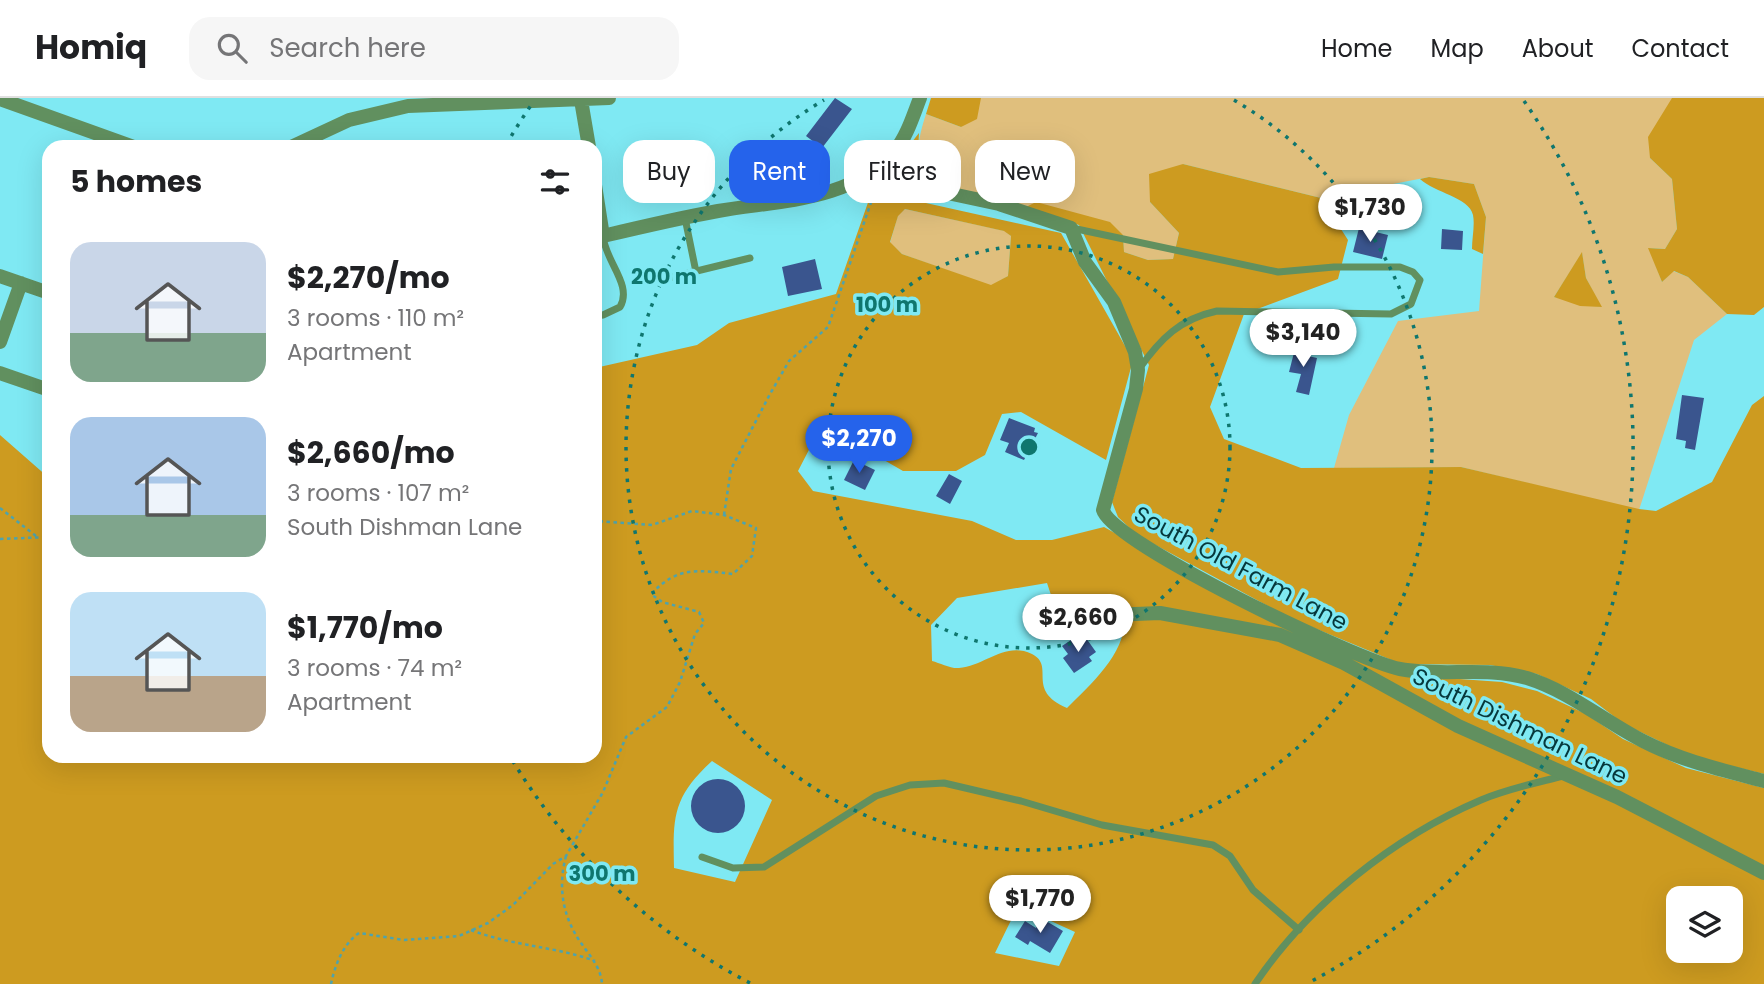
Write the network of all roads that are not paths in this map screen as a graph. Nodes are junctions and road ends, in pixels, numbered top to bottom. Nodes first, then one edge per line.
1 (609, 98) edge
2 (920, 98) edge
3 (0, 99) edge
4 (581, 100) junction
5 (114, 140) edge
6 (306, 140) edge
7 (588, 140) edge
8 (901, 140) edge
9 (844, 186) edge
10 (961, 196) edge
11 (685, 218) junction
12 (1071, 228) junction
13 (602, 238) edge
14 (602, 247) edge
15 (750, 258) dead end
16 (696, 272) junction
17 (0, 276) edge
18 (660, 281) dead end
19 (21, 283) junction
20 (42, 290) edge
21 (603, 315) dead end
22 (0, 342) edge
23 (1138, 370) junction
24 (0, 373) edge
25 (42, 388) edge
26 (1086, 616) dead end
27 (1567, 775) junction
28 (1764, 781) edge
29 (702, 857) dead end
30 (1764, 873) edge
31 (1298, 930) junction
32 (1255, 984) edge

1 - 4 street
2 - 8 street
3 - 5 street
4 - 6 street
4 - 7 street
9 - 11 street
10 - 12 street
11 - 13 street
11 - 16 lane
12 - 23 street, South Old Farm Lane
12 - 23 lane
14 - 21 lane
15 - 16 lane
16 - 18 lane
17 - 19 street
19 - 20 street
19 - 22 street
23 - 28 street, South Old Farm Lane
24 - 25 street
26 - 27 street, South Dishman Lane
27 - 30 street, South Dishman Lane
27 - 31 lane
29 - 31 lane
31 - 32 lane

